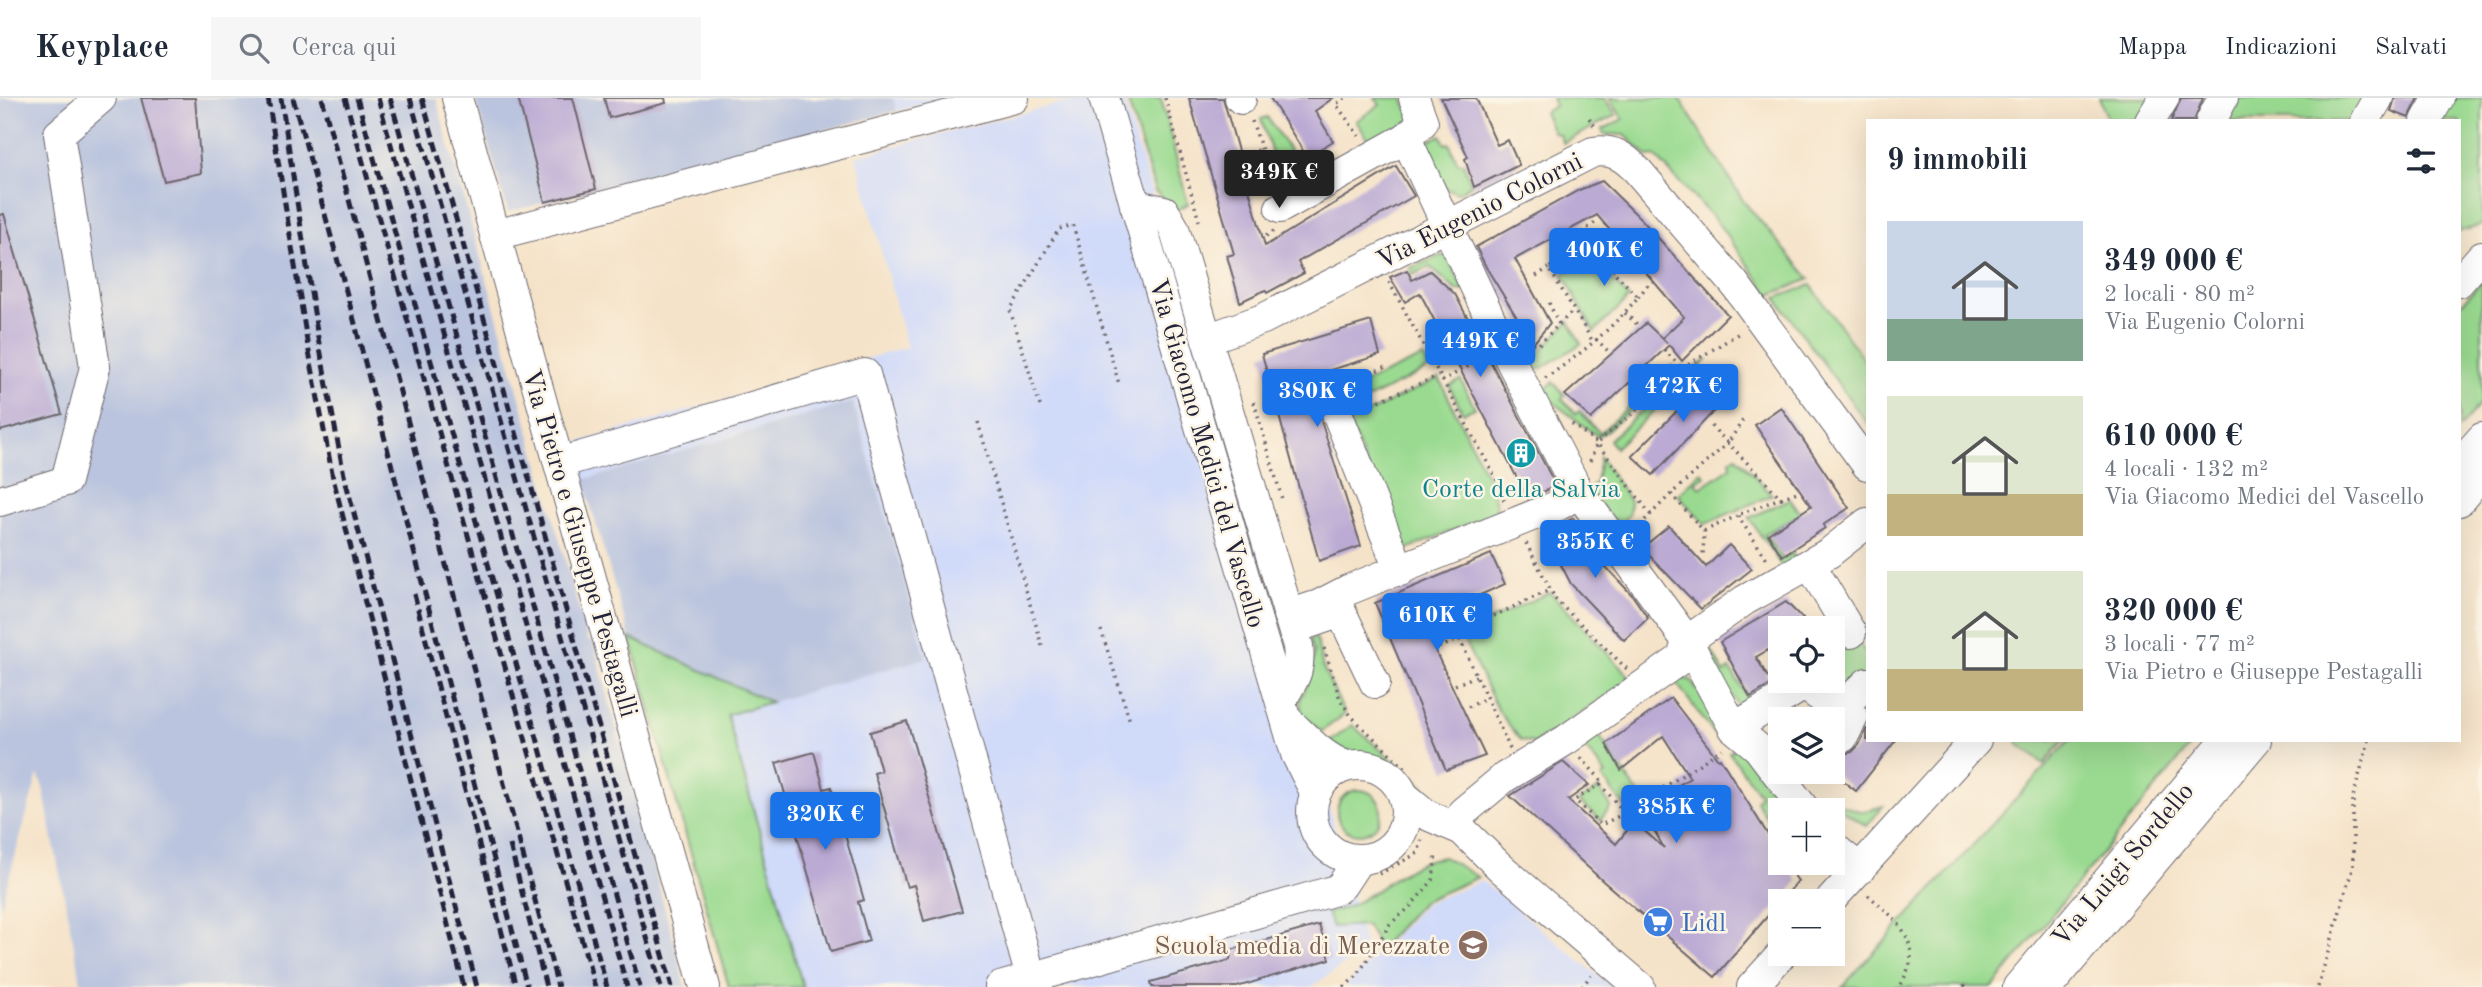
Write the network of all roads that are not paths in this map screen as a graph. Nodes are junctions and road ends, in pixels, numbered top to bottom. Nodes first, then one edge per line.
1 (101, 98) edge
2 (457, 98) edge
3 (1014, 98) edge
4 (1104, 98) edge
5 (1414, 98) edge
6 (2164, 98) edge
7 (2223, 98) edge
8 (2378, 98) edge
9 (2440, 98) edge
10 (2151, 119) edge
11 (2212, 119) edge
12 (2366, 119) edge
13 (2427, 119) edge
14 (1406, 138) junction
15 (1135, 205) junction
16 (1280, 208) road end
17 (1448, 226) junction
18 (495, 235) junction
19 (2482, 254) edge
20 (2461, 256) edge
21 (2461, 280) edge
22 (1207, 339) junction
23 (1328, 390) road end
24 (2482, 438) edge
25 (2461, 462) edge
26 (559, 463) junction
27 (1866, 464) edge
28 (2482, 473) edge
29 (1579, 493) junction
30 (2461, 499) edge
31 (0, 500) edge
32 (1866, 524) edge
33 (1810, 564) junction
34 (1400, 571) junction
35 (1299, 622) junction
36 (1850, 640) edge
37 (1687, 641) junction
38 (1375, 683) dead end
39 (1866, 685) edge
40 (1791, 693) edge
41 (1812, 693) edge
42 (1283, 710) junction
43 (1744, 737) junction
44 (1974, 742) edge
45 (2224, 742) edge
46 (2254, 742) edge
47 (1348, 766) junction
48 (1315, 792) junction
49 (1404, 796) junction
50 (1795, 798) edge
51 (1462, 811) dead end
52 (1410, 841) junction
53 (1323, 843) junction
54 (1845, 857) edge
55 (1501, 868) junction
56 (1365, 869) junction
57 (1860, 869) junction
58 (1841, 889) edge
59 (1301, 898) junction
60 (1771, 966) edge
61 (1031, 978) junction
62 (705, 987) edge
63 (1000, 987) edge
64 (1640, 987) edge
65 (1752, 987) edge
66 (2018, 987) edge
67 (2048, 987) edge

1 - 31 street
2 - 18 street, Via Pietro e Giuseppe Pestagalli
3 - 18 street
4 - 15 street, Via Giacomo Medici del Vascello
5 - 14 street
6 - 10 street
7 - 11 street
8 - 12 street
9 - 13 street
14 - 16 street
14 - 17 street
15 - 22 street, Via Giacomo Medici del Vascello
15 - 42 street, Via Giacomo Medici del Vascello
17 - 22 street, Via Eugenio Colorni
17 - 27 street, Via Eugenio Colorni
17 - 29 street
18 - 26 street, Via Pietro e Giuseppe Pestagalli
19 - 20 street
19 - 21 street
22 - 35 street, Via Giacomo Medici del Vascello
23 - 34 street
24 - 25 street
26 - 61 street
26 - 62 street, Via Pietro e Giuseppe Pestagalli
28 - 30 street
29 - 34 street
29 - 37 street
32 - 33 street
33 - 36 street
33 - 37 street
34 - 35 street
35 - 38 street
35 - 42 street, Via Giacomo Medici del Vascello
37 - 43 street
37 - 51 street
39 - 41 street
40 - 43 street
42 - 47 street
42 - 48 street, Via Giacomo Medici del Vascello
43 - 50 street
44 - 57 street
45 - 66 street, Via Luigi Sordello
46 - 67 street, Via Luigi Sordello
47 - 48 street
47 - 49 street
48 - 53 street
49 - 52 street
49 - 55 street
52 - 55 street
52 - 56 street
53 - 56 street
53 - 59 street
54 - 57 street
55 - 64 street
56 - 59 street
57 - 58 street
59 - 61 street
60 - 65 street
61 - 63 street

